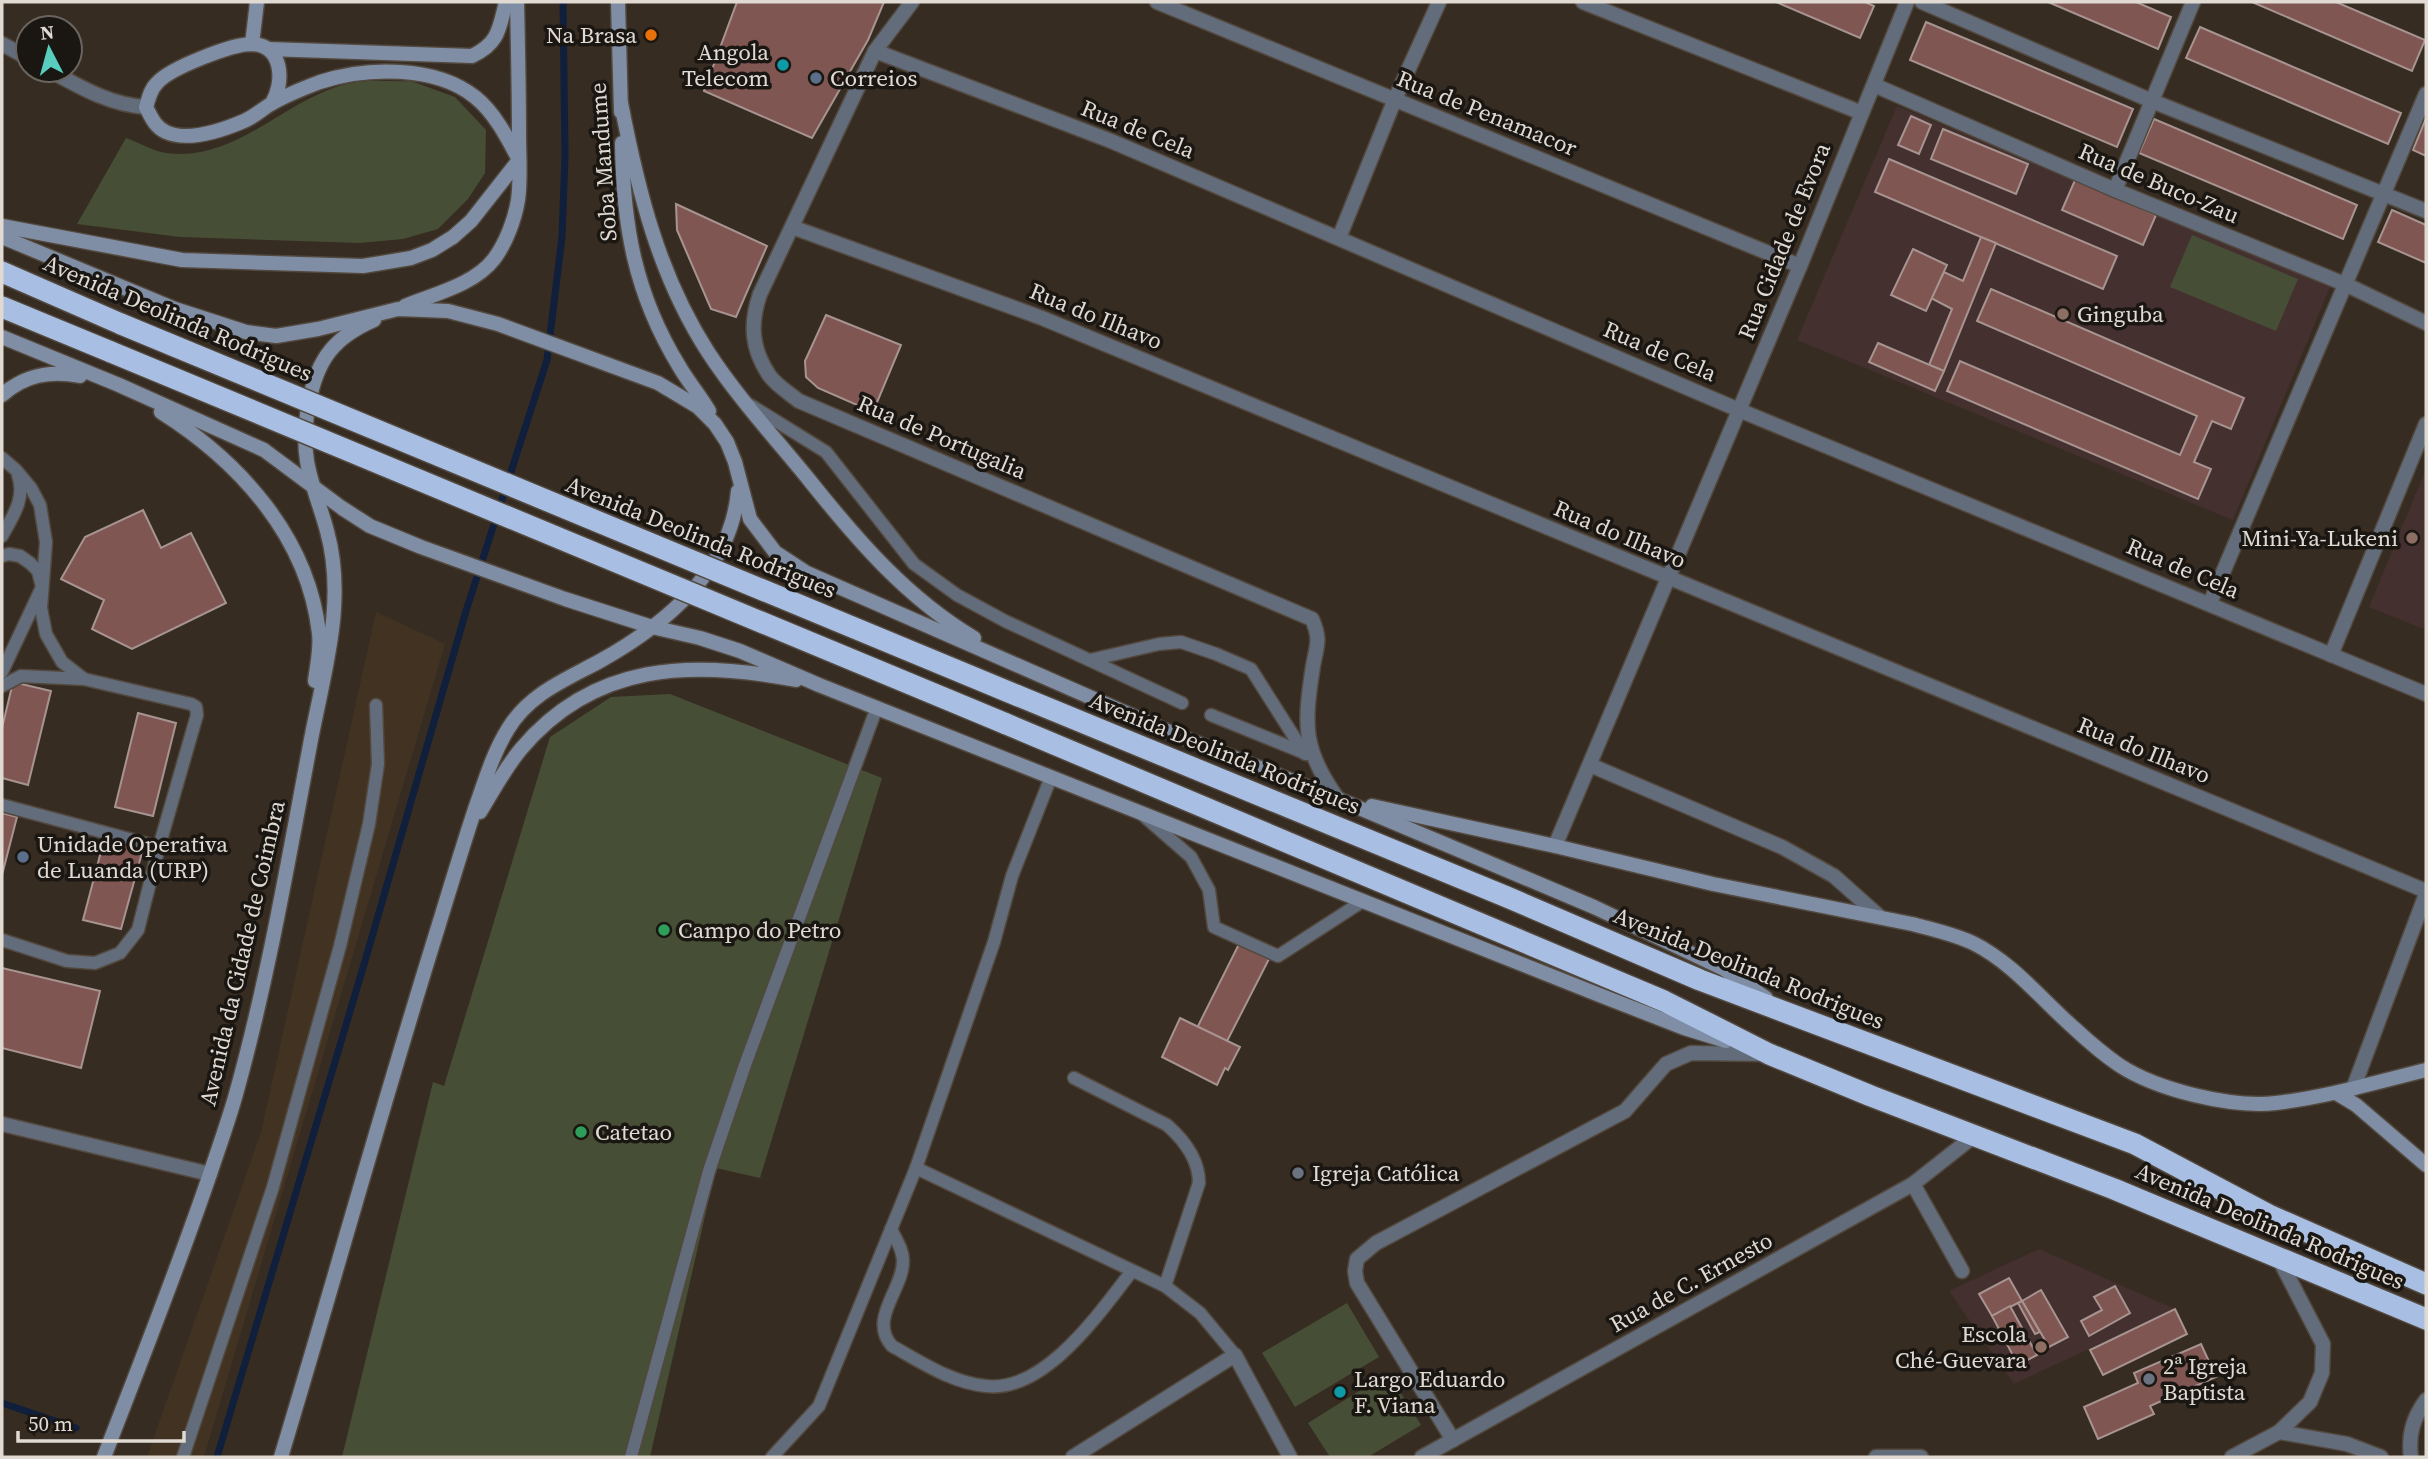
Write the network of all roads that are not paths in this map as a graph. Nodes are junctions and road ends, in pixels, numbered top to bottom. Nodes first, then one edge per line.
1 (257, 2) edge
2 (506, 2) edge
3 (517, 2) edge
4 (618, 2) edge
5 (912, 2) edge
6 (1157, 2) edge
7 (1439, 2) edge
8 (1907, 2) edge
9 (1922, 2) edge
10 (2193, 2) edge
11 (1590, 3) edge
12 (252, 44) junction
13 (268, 49) junction
14 (875, 51) junction
15 (75, 84) edge
16 (1874, 85) junction
17 (2426, 94) edge
18 (1395, 99) junction
19 (2152, 101) junction
20 (272, 103) junction
21 (621, 103) junction
22 (146, 107) junction
23 (1862, 113) junction
24 (519, 160) junction
25 (2115, 190) junction
26 (2385, 196) junction
27 (2426, 211) edge
28 (2, 226) edge
29 (792, 227) junction
30 (2, 237) edge
31 (1339, 238) junction
32 (1800, 267) junction
33 (2, 272) edge
34 (2347, 285) junction
35 (2, 307) edge
36 (398, 309) junction
37 (2426, 323) edge
38 (2, 337) edge
39 (119, 385) junction
40 (2, 395) edge
41 (747, 403) junction
42 (1739, 410) junction
43 (715, 424) junction
44 (2426, 424) edge
45 (2, 458) edge
46 (16, 470) junction
47 (739, 484) junction
48 (314, 486) junction
49 (2, 536) edge
50 (2, 556) edge
51 (1669, 579) junction
52 (42, 587) junction
53 (2210, 603) junction
54 (652, 627) junction
55 (2331, 655) junction
56 (1090, 660) junction
57 (2, 672) edge
58 (1033, 672) junction
59 (84, 679) junction
60 (819, 685) junction
61 (2, 686) edge
62 (2426, 694) edge
63 (1182, 704) dead end
64 (376, 705) dead end
65 (877, 707) junction
66 (1211, 715) dead end
67 (310, 745) junction
68 (1309, 756) junction
69 (1590, 765) junction
70 (1051, 777) junction
71 (1338, 799) junction
72 (2, 805) edge
73 (1138, 811) junction
74 (468, 830) junction
75 (159, 846) junction
76 (1555, 846) junction
77 (2426, 893) edge
78 (1363, 901) junction
79 (1880, 917) junction
80 (2, 940) edge
81 (1790, 1015) junction
82 (1769, 1054) junction
83 (2426, 1070) edge
84 (1074, 1078) dead end
85 (2354, 1089) junction
86 (2336, 1093) junction
87 (2, 1124) edge
88 (1974, 1136) junction
89 (2426, 1165) edge
90 (916, 1168) junction
91 (210, 1174) junction
92 (1913, 1184) junction
93 (891, 1230) junction
94 (2278, 1257) junction
95 (1132, 1271) junction
96 (1962, 1271) dead end
97 (2426, 1284) edge
98 (1165, 1286) junction
99 (2426, 1319) edge
100 (1235, 1355) junction
101 (2426, 1400) edge
102 (2279, 1432) junction
103 (1453, 1440) junction
104 (104, 1457) edge
105 (183, 1457) edge
106 (281, 1457) edge
107 (631, 1457) edge
108 (772, 1457) edge
109 (1073, 1457) edge
110 (1290, 1457) edge
111 (1422, 1457) edge
112 (1876, 1457) edge
113 (1922, 1457) edge
114 (2232, 1457) edge
115 (2381, 1457) edge
116 (2411, 1457) edge

1 - 12 main road
2 - 13 main road
3 - 24 main road
4 - 21 main road, Soba Mandume
5 - 14 street, Rua de Portugalia
6 - 18 street, Rua de Penamacor
7 - 18 street
8 - 16 street, Rua Cidade de Evora
9 - 19 street
10 - 19 street
11 - 23 street
12 - 13 main road
12 - 22 main road
13 - 20 main road
14 - 29 street, Rua de Portugalia
14 - 31 street, Rua de Cela
15 - 22 street
16 - 23 street, Rua Cidade de Evora
16 - 25 street, Rua de Buco-Zau
17 - 26 street
18 - 31 street
18 - 32 street, Rua de Penamacor
19 - 25 street
19 - 26 street
20 - 22 main road
20 - 24 main road
21 - 41 main road
21 - 43 main road, Soba Mandume
23 - 32 street, Rua Cidade de Evora
24 - 28 main road
24 - 36 main road
25 - 34 street, Rua de Buco-Zau
26 - 27 street
26 - 34 street
29 - 51 street, Rua do Ilhavo
29 - 68 street, Rua de Portugalia
30 - 36 main road
31 - 42 street, Rua de Cela
32 - 42 street, Rua Cidade de Evora
33 - 81 highway, Avenida Deolinda Rodrigues, bridge
34 - 37 street, Rua de Buco-Zau
34 - 53 street
35 - 82 highway, Avenida Deolinda Rodrigues, bridge
36 - 43 main road
36 - 48 main road, Avenida da Cidade de Coimbra
38 - 39 main road
39 - 40 main road
39 - 48 main road
39 - 67 main road
41 - 56 lane
41 - 58 main road
42 - 51 street, Rua Cidade de Evora
42 - 53 street, Rua de Cela
43 - 47 main road, Soba Mandume
44 - 55 street
45 - 46 lane
46 - 49 lane
46 - 52 lane
47 - 54 main road
47 - 58 main road, Soba Mandume
48 - 54 main road
48 - 67 main road, Avenida da Cidade de Coimbra
50 - 52 lane
51 - 69 street, Rua Cidade de Evora
51 - 77 street, Rua do Ilhavo
52 - 57 lane
52 - 59 lane
53 - 55 street, Rua de Cela
54 - 60 main road
54 - 74 main road
55 - 62 street, Rua de Cela
56 - 63 lane
56 - 68 lane
58 - 71 main road
59 - 61 lane
59 - 75 lane
60 - 65 main road
60 - 74 main road
64 - 105 lane
65 - 70 main road
65 - 107 lane
66 - 68 lane
67 - 91 main road, Avenida da Cidade de Coimbra
68 - 71 street, Rua de Portugalia
69 - 76 street, Rua Cidade de Evora
69 - 79 street
70 - 73 main road
70 - 90 lane
71 - 76 main road
71 - 81 main road
72 - 75 lane
73 - 78 main road
73 - 78 lane
74 - 106 main road
75 - 80 lane
76 - 79 main road
77 - 85 street
78 - 82 main road
79 - 86 main road
81 - 97 highway, Avenida Deolinda Rodrigues
82 - 88 highway, Avenida Deolinda Rodrigues
82 - 103 street
83 - 85 main road
84 - 98 lane
85 - 86 main road
86 - 89 main road
87 - 91 street
88 - 92 street, Rua de C. Ernesto
88 - 94 highway, Avenida Deolinda Rodrigues
90 - 93 lane
90 - 95 lane
91 - 104 main road, Avenida da Cidade de Coimbra
92 - 96 street
92 - 103 street, Rua de C. Ernesto
93 - 95 lane
93 - 108 lane
94 - 99 highway, Avenida Deolinda Rodrigues
94 - 102 street
95 - 98 lane
98 - 100 lane
100 - 109 street
100 - 110 street
101 - 116 street
102 - 114 street
102 - 115 street
103 - 111 street, Rua de C. Ernesto
112 - 113 street

